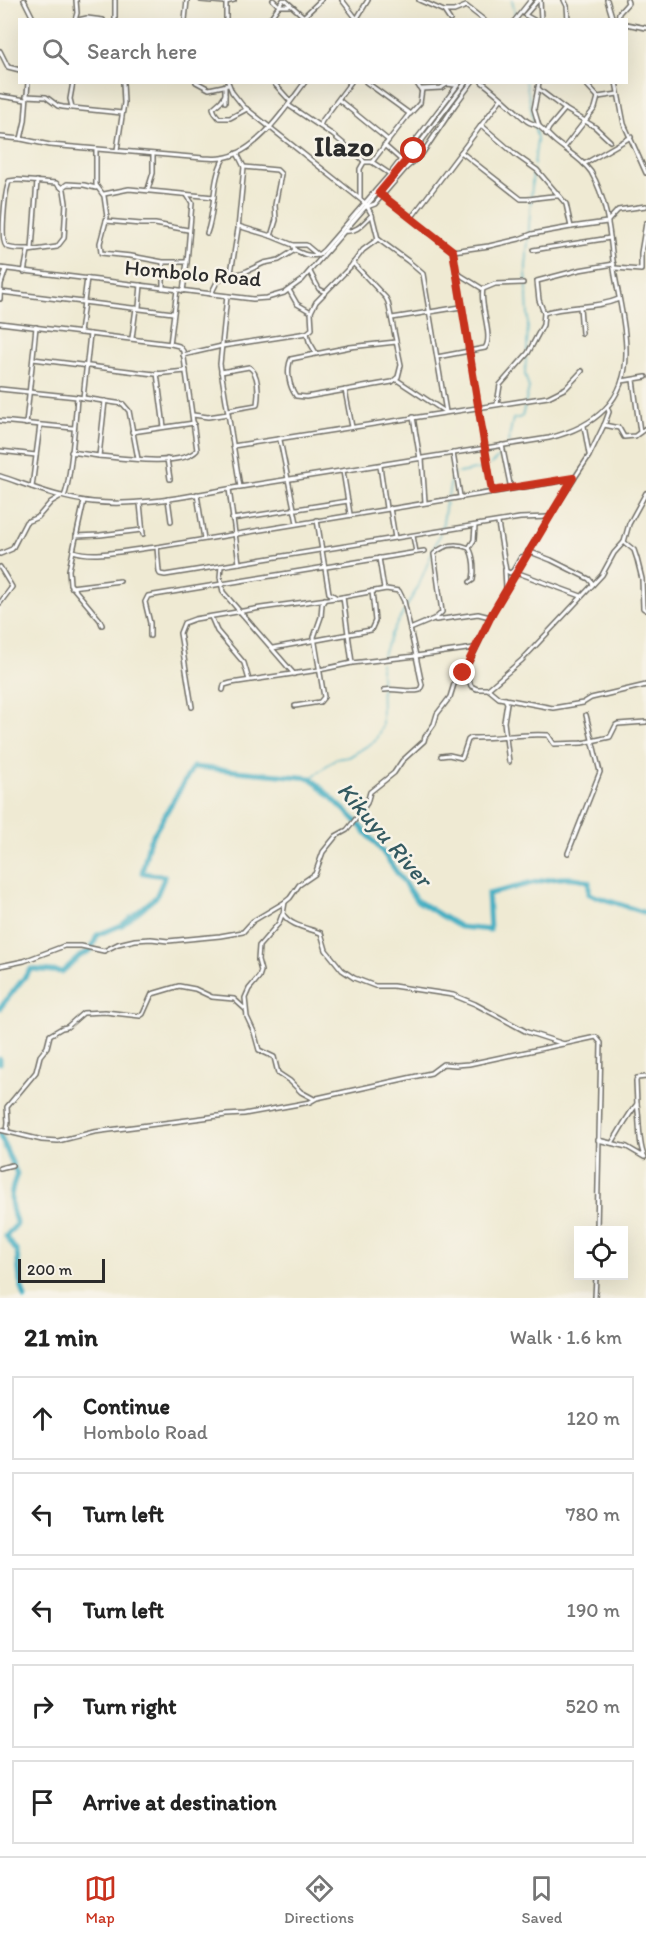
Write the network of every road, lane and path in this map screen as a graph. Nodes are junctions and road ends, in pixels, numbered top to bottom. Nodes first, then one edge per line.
1 (24, 0) edge
2 (76, 0) edge
3 (115, 0) edge
4 (187, 0) edge
5 (201, 0) edge
6 (234, 0) edge
7 (273, 0) edge
8 (284, 0) edge
9 (321, 0) edge
10 (342, 0) edge
11 (368, 0) edge
12 (419, 0) edge
13 (531, 0) edge
14 (539, 0) edge
15 (564, 0) edge
16 (607, 0) edge
17 (627, 0) edge
18 (226, 1) edge
19 (279, 6) junction
20 (291, 6) junction
21 (444, 12) junction
22 (523, 14) junction
23 (33, 18) edge
24 (76, 18) edge
25 (115, 18) edge
26 (185, 18) edge
27 (226, 18) edge
28 (270, 18) edge
29 (302, 18) edge
30 (355, 18) edge
31 (357, 18) edge
32 (448, 18) edge
33 (481, 18) edge
34 (518, 18) edge
35 (530, 18) edge
36 (541, 18) edge
37 (568, 18) edge
38 (612, 18) edge
39 (618, 18) edge
40 (628, 24) edge
41 (646, 28) edge
42 (0, 51) edge
43 (18, 70) edge
44 (28, 84) edge
45 (73, 84) edge
46 (123, 84) edge
47 (200, 84) edge
48 (227, 84) edge
49 (275, 84) edge
50 (303, 84) edge
51 (350, 84) edge
52 (369, 84) edge
53 (417, 84) edge
54 (446, 84) edge
55 (458, 84) edge
56 (464, 84) edge
57 (471, 84) edge
58 (484, 84) edge
59 (539, 84) edge
60 (586, 84) edge
61 (616, 84) edge
62 (538, 88) junction
63 (421, 90) junction
64 (618, 94) junction
65 (225, 95) junction
66 (0, 96) edge
67 (598, 97) junction
68 (26, 98) junction
69 (501, 99) junction
70 (339, 100) junction
71 (225, 102) dead end
72 (289, 103) junction
73 (72, 107) junction
74 (247, 109) junction
75 (565, 109) junction
76 (122, 113) junction
77 (409, 114) junction
78 (584, 121) junction
79 (481, 125) junction
80 (535, 125) junction
81 (320, 126) junction
82 (270, 128) junction
83 (546, 134) junction
84 (631, 136) junction
85 (0, 137) edge
86 (21, 139) junction
87 (388, 140) junction
88 (610, 141) dead end
89 (384, 145) junction
90 (96, 148) junction
91 (564, 148) junction
92 (117, 150) junction
93 (461, 152) junction
94 (237, 153) junction
95 (153, 154) junction
96 (224, 158) junction
97 (401, 160) junction
98 (364, 162) junction
99 (372, 162) junction
100 (584, 164) junction
101 (244, 167) junction
102 (646, 173) edge
103 (391, 175) junction
104 (397, 180) junction
105 (37, 181) junction
106 (551, 187) junction
107 (62, 188) junction
108 (98, 188) junction
109 (148, 189) junction
110 (104, 194) junction
111 (186, 194) junction
112 (381, 194) junction
113 (548, 195) junction
114 (558, 196) junction
115 (214, 197) junction
116 (360, 199) junction
117 (366, 205) junction
118 (646, 207) edge
119 (2, 210) edge
120 (372, 215) junction
121 (411, 218) junction
122 (106, 221) junction
123 (607, 222) junction
124 (646, 223) edge
125 (238, 225) junction
126 (571, 227) junction
127 (189, 230) junction
128 (345, 231) junction
129 (207, 233) dead end
130 (271, 236) junction
131 (610, 238) junction
132 (378, 239) junction
133 (645, 243) edge
134 (293, 245) junction
135 (31, 249) junction
136 (295, 250) junction
137 (533, 250) dead end
138 (453, 251) junction
139 (318, 255) junction
140 (322, 258) junction
141 (163, 262) junction
142 (187, 262) junction
143 (353, 263) junction
144 (614, 266) junction
145 (0, 268) edge
146 (7, 269) junction
147 (641, 270) junction
148 (646, 271) edge
149 (24, 272) junction
150 (310, 272) junction
151 (456, 272) junction
152 (231, 273) junction
153 (87, 278) junction
154 (522, 283) dead end
155 (141, 285) junction
156 (163, 288) junction
157 (319, 289) junction
158 (483, 289) junction
159 (177, 290) junction
160 (289, 290) junction
161 (183, 291) junction
162 (1, 292) edge
163 (325, 292) junction
164 (211, 294) junction
165 (227, 296) junction
166 (320, 297) junction
167 (0, 299) edge
168 (619, 299) junction
169 (83, 301) junction
170 (462, 307) junction
171 (580, 307) junction
172 (137, 308) junction
173 (311, 312) junction
174 (430, 312) junction
175 (173, 313) junction
176 (544, 313) junction
177 (392, 318) junction
178 (0, 323) edge
179 (36, 327) junction
180 (80, 333) junction
181 (307, 333) junction
182 (582, 333) dead end
183 (90, 334) junction
184 (132, 339) junction
185 (396, 342) junction
186 (170, 344) junction
187 (222, 346) junction
188 (468, 352) junction
189 (317, 354) junction
190 (183, 355) junction
191 (437, 357) junction
192 (33, 359) junction
193 (87, 365) junction
194 (186, 371) junction
195 (582, 371) dead end
196 (221, 372) junction
197 (157, 374) junction
198 (646, 377) edge
199 (397, 380) junction
200 (633, 380) junction
201 (622, 381) junction
202 (0, 389) edge
203 (345, 390) junction
204 (30, 392) junction
205 (77, 397) junction
206 (83, 398) junction
207 (105, 401) junction
208 (497, 404) junction
209 (478, 407) junction
210 (608, 407) junction
211 (228, 412) junction
212 (446, 412) junction
213 (412, 417) junction
214 (194, 419) junction
215 (0, 421) edge
216 (639, 423) junction
217 (26, 424) junction
218 (40, 425) junction
219 (604, 425) junction
220 (584, 426) junction
221 (164, 427) junction
222 (352, 427) junction
223 (646, 427) edge
224 (73, 429) junction
225 (132, 432) junction
226 (640, 432) junction
227 (280, 440) junction
228 (502, 445) junction
229 (233, 446) junction
230 (484, 448) junction
231 (0, 451) edge
232 (71, 452) junction
233 (453, 453) junction
234 (36, 455) junction
235 (99, 456) junction
236 (589, 456) junction
237 (421, 458) junction
238 (138, 459) junction
239 (167, 459) junction
240 (380, 466) junction
241 (343, 471) junction
242 (0, 476) edge
243 (573, 478) junction
244 (170, 479) dead end
245 (287, 480) junction
246 (32, 487) junction
247 (240, 487) junction
248 (229, 489) junction
249 (511, 489) junction
250 (492, 491) junction
251 (646, 493) edge
252 (197, 494) junction
253 (61, 496) junction
254 (460, 496) junction
255 (168, 499) junction
256 (84, 501) junction
257 (348, 501) junction
258 (425, 502) junction
259 (140, 503) junction
260 (388, 508) junction
261 (294, 509) junction
262 (350, 514) junction
263 (549, 517) junction
264 (232, 519) junction
265 (317, 520) junction
266 (171, 521) dead end
267 (498, 522) junction
268 (297, 523) junction
269 (475, 526) junction
270 (234, 534) junction
271 (76, 536) junction
272 (413, 536) junction
273 (204, 538) junction
274 (395, 538) junction
275 (624, 542) junction
276 (156, 547) junction
277 (469, 548) junction
278 (321, 550) junction
279 (73, 551) junction
280 (424, 551) dead end
281 (528, 551) junction
282 (416, 552) junction
283 (0, 554) edge
284 (379, 558) junction
285 (239, 563) junction
286 (221, 566) junction
287 (0, 567) edge
288 (323, 567) junction
289 (504, 568) junction
290 (515, 572) junction
291 (120, 581) dead end
292 (470, 582) dead end
293 (221, 584) junction
294 (593, 584) junction
295 (71, 587) junction
296 (384, 589) junction
297 (506, 590) junction
298 (372, 591) junction
299 (581, 596) junction
300 (342, 597) junction
301 (337, 598) junction
302 (325, 599) junction
303 (0, 603) edge
304 (645, 607) edge
305 (239, 612) junction
306 (211, 617) junction
307 (490, 617) junction
308 (431, 620) junction
309 (102, 625) dead end
310 (410, 629) junction
311 (348, 634) junction
312 (150, 636) dead end
313 (314, 640) junction
314 (273, 648) junction
315 (474, 648) junction
316 (416, 656) junction
317 (351, 663) junction
318 (466, 668) junction
319 (319, 670) junction
320 (294, 674) junction
321 (249, 680) junction
322 (646, 685) edge
323 (488, 689) junction
324 (223, 690) dead end
325 (384, 690) dead end
326 (506, 699) junction
327 (295, 706) dead end
328 (192, 707) dead end
329 (586, 714) dead end
330 (646, 722) edge
331 (505, 736) junction
332 (593, 741) junction
333 (441, 756) dead end
334 (508, 762) dead end
335 (568, 853) dead end
336 (285, 902) junction
337 (283, 914) junction
338 (0, 966) edge
339 (245, 1009) junction
340 (564, 1044) junction
341 (646, 1077) edge
342 (315, 1099) junction
343 (637, 1104) junction
344 (0, 1130) edge
345 (7, 1131) junction
346 (598, 1140) junction
347 (612, 1143) junction
348 (645, 1157) edge
349 (12, 1165) dead end
350 (0, 1168) edge
351 (597, 1226) edge
352 (596, 1280) edge
353 (595, 1298) edge

1 - 23 street
2 - 24 street
3 - 25 street
4 - 26 street
5 - 18 street
6 - 18 street
7 - 19 street
8 - 19 street
8 - 20 street
9 - 29 street
10 - 30 street
11 - 31 street
12 - 21 street
13 - 22 street
14 - 22 street
14 - 36 street
15 - 37 street
16 - 38 street
17 - 39 street
18 - 27 street
19 - 20 street
19 - 28 street
20 - 29 street
21 - 32 street
21 - 33 street
22 - 34 street
22 - 35 street
40 - 41 street
42 - 43 street
44 - 68 street
45 - 73 street
46 - 76 street
47 - 48 street
48 - 65 street
48 - 74 street
49 - 72 street
50 - 72 street
51 - 70 street
52 - 77 street
53 - 63 street
54 - 63 street
55 - 97 street
56 - 103 street, Hombolo Road
57 - 104 street
58 - 69 street
59 - 62 street
60 - 67 street
61 - 64 street
62 - 75 street
62 - 80 street
63 - 77 street
64 - 67 street
64 - 84 street
65 - 71 street
65 - 74 street
66 - 68 street
67 - 78 street
68 - 73 street
68 - 86 street
69 - 79 street
69 - 80 street
70 - 81 street
70 - 87 street
72 - 81 street
72 - 82 street
73 - 76 street
74 - 82 street
75 - 78 street
75 - 83 street
76 - 92 street
77 - 87 street
78 - 88 street
78 - 91 street
79 - 93 street
79 - 106 street
80 - 83 street
81 - 98 street
82 - 94 street
82 - 116 street
83 - 91 street
84 - 100 street
84 - 102 street
85 - 86 street
86 - 90 street
87 - 89 street
89 - 97 street
89 - 99 street
90 - 92 street
90 - 108 street
91 - 100 street
92 - 95 street
93 - 113 street
93 - 121 street
94 - 96 street
94 - 101 street
95 - 96 street
95 - 109 street
96 - 115 street
97 - 103 street
98 - 99 street
98 - 116 street
99 - 103 street
100 - 123 street
101 - 125 street
101 - 130 street
103 - 104 street
103 - 112 street, Hombolo Road
103 - 117 street
104 - 112 street
105 - 107 street
105 - 119 street
105 - 135 street
106 - 113 street
106 - 114 street
107 - 108 street
107 - 135 street
108 - 110 street
109 - 110 street
109 - 111 street
110 - 122 street
111 - 115 street
111 - 127 street
112 - 117 street, Hombolo Road
112 - 121 street
113 - 114 street
114 - 126 street
115 - 129 street
116 - 117 street
117 - 120 street
117 - 128 street, Hombolo Road
117 - 139 street
118 - 123 street
119 - 135 street
120 - 128 street
120 - 132 street
121 - 138 street
122 - 127 street
122 - 141 street
123 - 126 street
123 - 131 street
124 - 133 street
125 - 130 street
125 - 152 street
126 - 138 street
127 - 142 street
128 - 140 street, Hombolo Road
130 - 134 street
131 - 137 street
131 - 144 street
132 - 143 street
132 - 174 street
133 - 147 street
134 - 136 street
134 - 139 street
135 - 149 street
136 - 139 street
136 - 152 street
138 - 151 street
139 - 140 street
140 - 150 street, Hombolo Road
141 - 142 street
141 - 156 street
142 - 161 street
143 - 163 street
143 - 177 street
144 - 147 street
144 - 168 street
144 - 176 street
145 - 146 street, Hombolo Road
146 - 149 street, Hombolo Road
146 - 162 street
147 - 148 street
149 - 153 street, Hombolo Road
150 - 157 street
150 - 160 street, Hombolo Road
151 - 158 street
151 - 170 street
152 - 164 street
153 - 155 street, Hombolo Road
153 - 169 street
154 - 158 street
155 - 156 street, Hombolo Road
155 - 172 street
156 - 159 street, Hombolo Road
157 - 163 street
157 - 166 street
158 - 188 street
159 - 161 street, Hombolo Road
159 - 175 street
160 - 165 street, Hombolo Road
160 - 173 street
161 - 164 street, Hombolo Road
162 - 167 street
162 - 169 street
163 - 166 street
164 - 165 street, Hombolo Road
165 - 187 street
166 - 173 street
168 - 171 street
168 - 201 street
169 - 172 street
169 - 180 street
170 - 174 street
170 - 188 street
171 - 176 street
171 - 182 street
172 - 175 street
172 - 184 street
173 - 181 street
174 - 177 street
174 - 191 street
175 - 186 street
176 - 208 street
177 - 185 street
178 - 179 street
179 - 180 street
179 - 192 street
180 - 183 street
181 - 187 street
181 - 189 street
183 - 184 street
183 - 193 street
184 - 186 street
185 - 189 street
185 - 199 street
186 - 190 street
187 - 190 street
187 - 196 street
188 - 191 street
188 - 209 street
189 - 203 street
190 - 194 street
191 - 212 street
192 - 193 street
192 - 204 street
193 - 197 street
193 - 206 street
194 - 197 street
194 - 214 street
195 - 208 street
196 - 211 street
196 - 211 street
197 - 221 street
198 - 200 street
199 - 203 street
199 - 212 street
200 - 201 street
200 - 216 street
201 - 210 street
202 - 204 street
203 - 222 street
204 - 205 street
204 - 217 street
205 - 206 street
205 - 224 street
206 - 207 street
207 - 225 street
207 - 235 street
208 - 209 street
209 - 212 street
209 - 230 street
210 - 219 street
210 - 220 street
211 - 214 street
211 - 229 street
212 - 213 street
213 - 222 street
213 - 237 street
214 - 221 street
214 - 239 street
215 - 217 street
216 - 223 street
216 - 226 street
217 - 218 street
218 - 224 street
218 - 234 street
219 - 226 street
219 - 236 street
220 - 228 street
220 - 236 street
221 - 225 street
222 - 227 street
223 - 226 street
224 - 232 street
225 - 238 street
227 - 229 street
227 - 245 street
228 - 230 street
228 - 249 street
229 - 247 street
230 - 233 street
230 - 250 street
231 - 234 street
232 - 235 street
232 - 253 street
233 - 237 street
233 - 254 street
234 - 246 street
235 - 238 street
236 - 243 street
237 - 240 street
237 - 258 street
238 - 239 street
239 - 244 street
240 - 241 street
240 - 260 street
241 - 245 street
241 - 257 street
242 - 246 street
243 - 249 street
243 - 263 street
245 - 247 street
245 - 261 street
246 - 253 street
247 - 248 street
248 - 252 street
248 - 264 street
249 - 250 street
250 - 254 street
251 - 275 street
252 - 255 street
252 - 273 street
253 - 256 street
253 - 283 street
254 - 258 street
255 - 259 street
255 - 266 street
256 - 259 street
256 - 271 street
257 - 261 street
257 - 262 street
258 - 260 street
259 - 271 street
260 - 262 street
260 - 274 street
261 - 264 street
261 - 268 street
262 - 265 street
263 - 267 street
263 - 281 street
264 - 270 street
265 - 268 street
265 - 278 street
267 - 269 street
267 - 289 street
268 - 270 street
269 - 272 street
269 - 277 street
270 - 273 street
270 - 285 street
271 - 279 street
272 - 274 street
272 - 282 street
273 - 276 street
274 - 278 street
275 - 294 street
275 - 304 street
276 - 279 street
276 - 286 street
277 - 292 street
277 - 308 street
278 - 285 street
278 - 288 street
279 - 295 street
280 - 282 street
281 - 290 street
281 - 294 street
282 - 284 street
284 - 288 street
284 - 296 street
285 - 286 street
286 - 293 street
287 - 303 street
288 - 293 street
288 - 301 street
289 - 290 street
289 - 297 street
290 - 297 street
290 - 299 street
291 - 295 street
293 - 305 street
293 - 312 street
294 - 299 street
295 - 309 street
296 - 298 street
296 - 310 street
297 - 307 street
298 - 300 street
298 - 311 street
299 - 323 street
300 - 301 street
300 - 311 street
301 - 302 street
302 - 305 street
302 - 313 street
305 - 306 street
305 - 314 street
306 - 321 street
306 - 328 street
307 - 308 street
307 - 315 street
308 - 310 street
310 - 316 street
311 - 313 street
311 - 317 street
313 - 314 street
313 - 319 street
314 - 320 street
315 - 316 street
315 - 318 street
316 - 317 street
316 - 325 street
317 - 319 street
318 - 323 street
318 - 336 street
319 - 320 street
319 - 327 street
320 - 321 street
321 - 324 street
322 - 326 street
323 - 326 street
326 - 331 street
329 - 332 street
330 - 332 street
331 - 332 street
331 - 333 street
331 - 334 street
332 - 335 street
336 - 337 street
336 - 338 street
337 - 339 street
337 - 340 street
339 - 342 street
339 - 345 street
340 - 342 street
340 - 346 street
341 - 343 street
342 - 345 street
343 - 347 street
343 - 348 street
344 - 345 street
346 - 347 street
346 - 351 street
347 - 348 street
349 - 350 street
352 - 353 street

